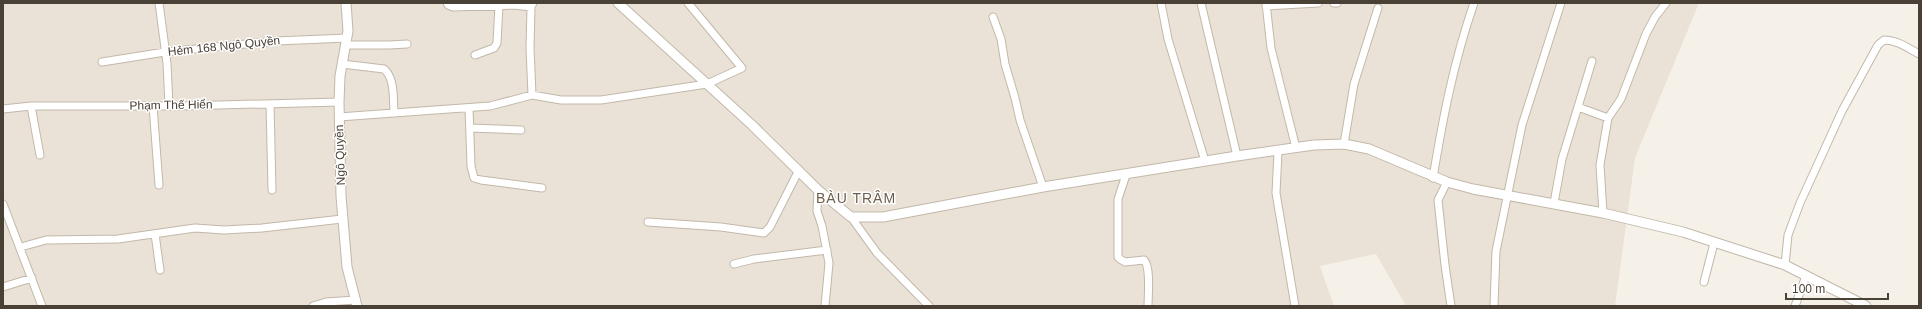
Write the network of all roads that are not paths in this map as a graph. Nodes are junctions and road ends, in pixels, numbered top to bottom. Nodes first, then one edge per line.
1 (159, 3) edge
2 (346, 3) edge
3 (447, 3) edge
4 (618, 3) edge
5 (688, 3) edge
6 (1161, 3) edge
7 (1201, 3) edge
8 (1318, 3) edge
9 (1474, 3) edge
10 (1561, 3) edge
11 (1666, 3) edge
12 (499, 5) junction
13 (532, 5) edge
14 (1266, 5) edge
15 (1378, 8) dead end
16 (993, 16) dead end
17 (346, 41) junction
18 (407, 44) dead end
19 (165, 52) junction
20 (1919, 54) edge
21 (475, 55) dead end
22 (102, 62) dead end
23 (1592, 62) dead end
24 (342, 64) junction
25 (707, 84) junction
26 (532, 95) junction
27 (339, 102) junction
28 (270, 104) junction
29 (31, 106) junction
30 (153, 106) junction
31 (169, 106) junction
32 (1578, 107) junction
33 (469, 108) junction
34 (3, 109) edge
35 (394, 112) junction
36 (339, 117) junction
37 (1608, 118) junction
38 (470, 128) junction
39 (521, 130) dead end
40 (1344, 144) junction
41 (1296, 148) junction
42 (1278, 152) junction
43 (40, 155) dead end
44 (1236, 156) junction
45 (1205, 162) junction
46 (799, 170) junction
47 (1126, 175) junction
48 (1433, 178) junction
49 (1447, 182) junction
50 (159, 185) dead end
51 (1043, 187) junction
52 (542, 188) dead end
53 (272, 190) dead end
54 (818, 190) junction
55 (1507, 194) junction
56 (1554, 203) junction
57 (3, 204) edge
58 (1603, 213) junction
59 (851, 217) junction
60 (342, 219) junction
61 (648, 222) dead end
62 (155, 234) junction
63 (1714, 243) junction
64 (21, 247) junction
65 (827, 250) junction
66 (734, 264) dead end
67 (1785, 265) junction
68 (160, 270) dead end
69 (1806, 276) junction
70 (32, 278) junction
71 (1704, 282) dead end
72 (3, 287) edge
73 (356, 303) edge
74 (926, 305) edge
75 (42, 306) edge
76 (313, 306) edge
77 (825, 306) edge
78 (1148, 306) edge
79 (1295, 306) edge
80 (1452, 306) edge
81 (1494, 306) edge
82 (1794, 306) edge
83 (1866, 306) edge

1 - 19 street
2 - 17 street, Ngô Quyền
3 - 12 street
4 - 25 street
5 - 25 street
6 - 45 street
7 - 44 street
8 - 14 street
9 - 48 street
10 - 55 street
11 - 37 street
12 - 13 street
12 - 21 street
13 - 26 street
14 - 41 street
15 - 40 street
16 - 51 street
17 - 18 street, Hẻm 168 Ngô Quyền
17 - 19 street, Hẻm 168 Ngô Quyền
17 - 24 street, Ngô Quyền
19 - 22 street, Hẻm 168 Ngô Quyền
19 - 31 street
20 - 67 street
23 - 32 street
24 - 27 street, Ngô Quyền
24 - 35 street
25 - 26 street
25 - 46 street
26 - 33 street
27 - 28 street, Phạm Thế Hiển
27 - 36 street, Ngô Quyền
28 - 31 street, Phạm Thế Hiển
28 - 53 street
29 - 30 street, Phạm Thế Hiển
29 - 34 street, Phạm Thế Hiển
29 - 43 street
30 - 31 street, Phạm Thế Hiển
30 - 50 street
32 - 37 street
32 - 56 street
33 - 35 street
33 - 38 street
35 - 36 street
36 - 60 street, Ngô Quyền
37 - 58 street
38 - 39 street
38 - 52 street
40 - 41 street
40 - 48 street
41 - 42 street
42 - 44 street
42 - 79 street
44 - 45 street
45 - 47 street
46 - 54 street
46 - 61 street
47 - 51 street
47 - 78 street
48 - 49 street
49 - 55 street
49 - 80 street
51 - 59 street
54 - 59 street
54 - 65 street
55 - 56 street
55 - 81 street
56 - 58 street
57 - 64 street
58 - 63 street
59 - 74 street
60 - 62 street
60 - 73 street, Ngô Quyền
62 - 64 street
62 - 68 street
63 - 67 street
63 - 71 street
64 - 70 street
65 - 66 street
65 - 77 street
67 - 69 street
69 - 82 street
69 - 83 street
70 - 72 street
70 - 75 street
73 - 76 street

